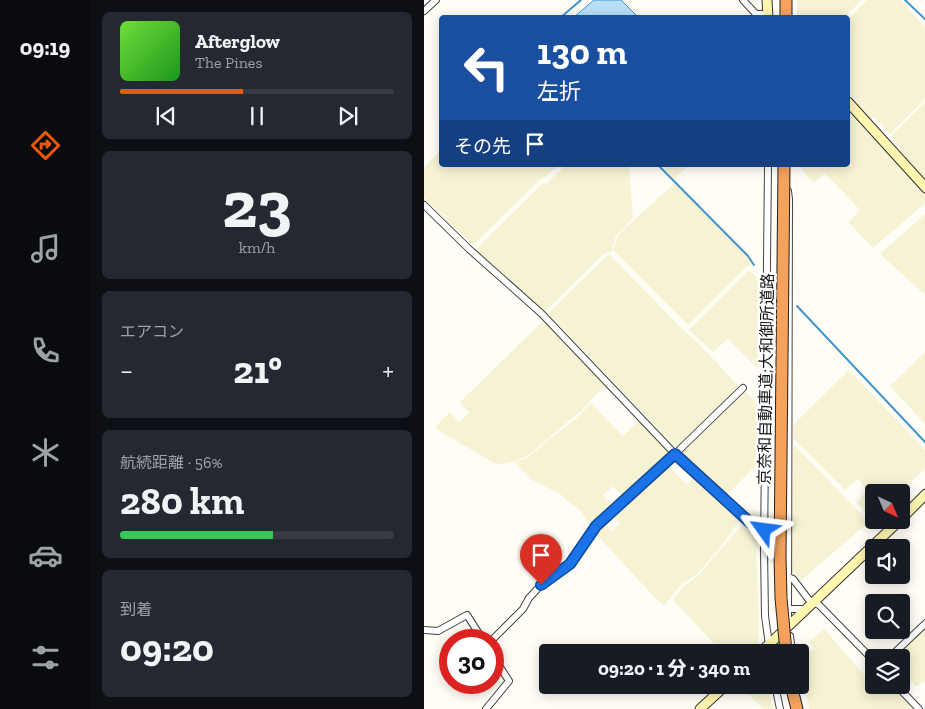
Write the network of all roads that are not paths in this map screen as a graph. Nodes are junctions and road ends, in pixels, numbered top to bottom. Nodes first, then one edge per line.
1 (436, 0) edge
2 (743, 0) edge
3 (767, 0) edge
4 (786, 0) edge
5 (424, 11) edge
6 (762, 15) edge
7 (768, 15) edge
8 (786, 15) edge
9 (850, 104) edge
10 (768, 167) edge
11 (784, 167) edge
12 (784, 167) edge
13 (925, 188) edge
14 (424, 205) edge
15 (743, 388) dead end
16 (675, 454) junction
17 (925, 494) edge
18 (910, 510) edge
19 (891, 529) edge
20 (764, 530) junction
21 (788, 577) junction
22 (788, 606) junction
23 (810, 606) junction
24 (925, 623) edge
25 (789, 626) junction
26 (441, 629) edge
27 (476, 629) edge
28 (503, 629) edge
29 (424, 630) edge
30 (439, 630) edge
31 (766, 644) edge
32 (772, 644) edge
33 (785, 644) edge
34 (791, 644) edge
35 (898, 649) edge
36 (865, 652) edge
37 (504, 673) edge
38 (504, 687) edge
39 (498, 694) edge
40 (716, 694) edge
41 (777, 694) edge
42 (793, 694) edge
43 (799, 694) edge
44 (905, 694) edge
45 (486, 709) edge
46 (700, 709) edge
47 (780, 709) edge
48 (797, 709) edge
49 (802, 709) edge
50 (919, 709) edge

1 - 5 street
2 - 6 street
3 - 7 street
4 - 8 highway
9 - 13 street
10 - 20 street
11 - 21 street
12 - 33 highway, 京奈和自動車道;大和御所道路, bridge
14 - 16 street
15 - 16 street
16 - 20 street
16 - 28 street
17 - 18 street
19 - 23 street
20 - 31 street
21 - 22 street
21 - 23 street
22 - 23 street
22 - 25 street
23 - 25 street
23 - 36 street
24 - 35 street
25 - 32 street
25 - 34 street
26 - 27 street
29 - 30 street
37 - 38 street
39 - 45 street
40 - 46 street
41 - 47 street
42 - 48 highway
43 - 49 street
44 - 50 street

